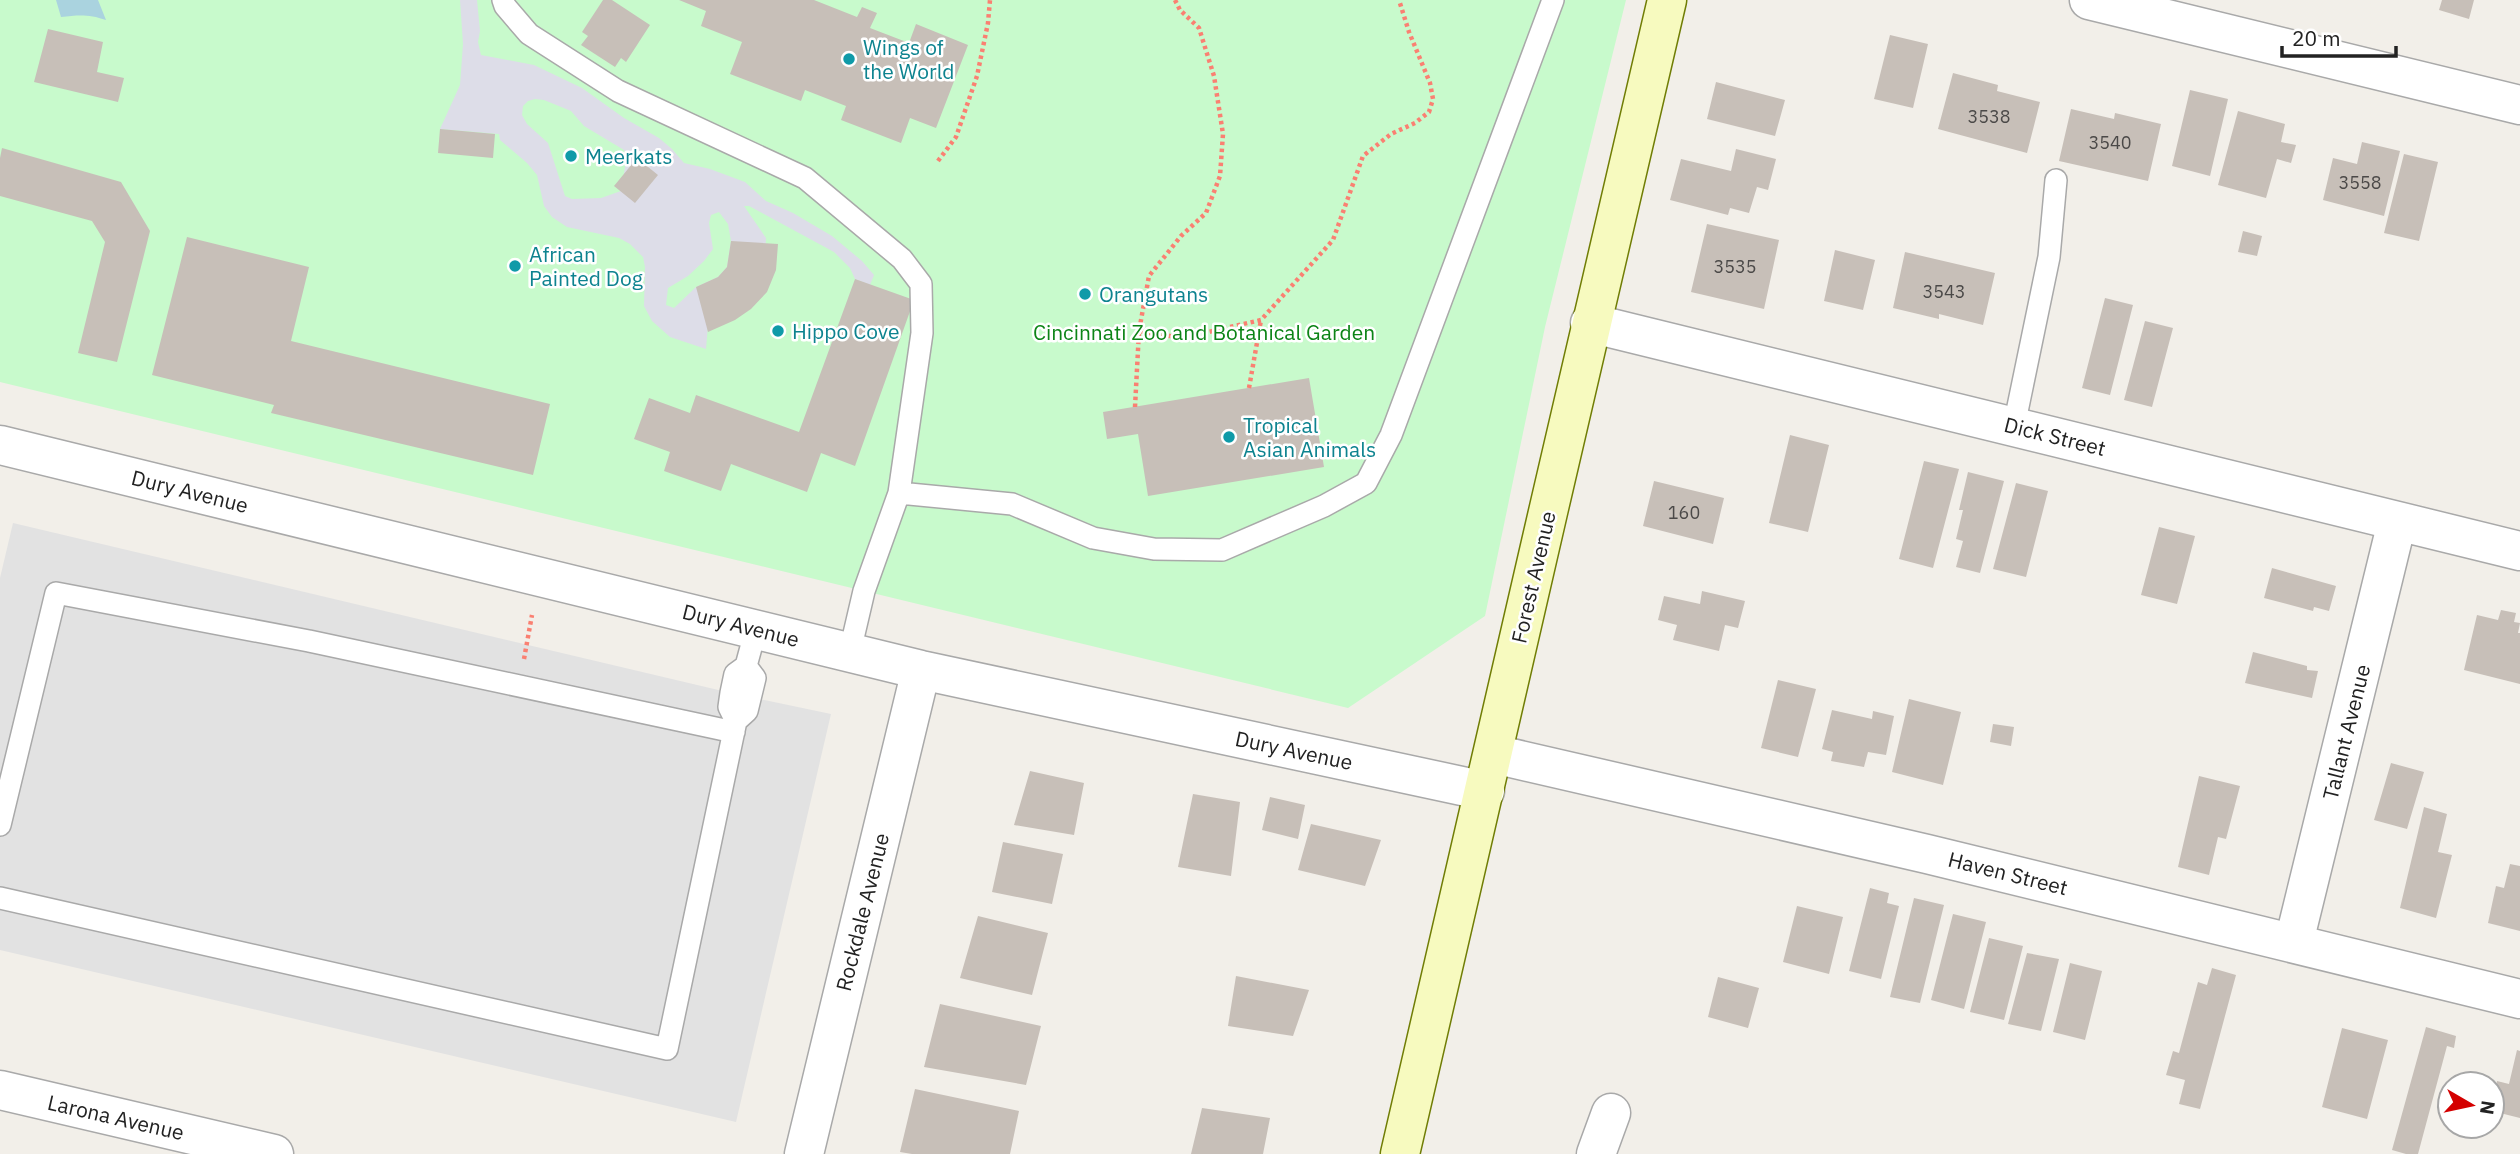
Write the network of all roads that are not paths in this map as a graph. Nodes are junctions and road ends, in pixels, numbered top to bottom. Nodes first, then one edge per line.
1 (503, 0) edge
2 (1553, 0) edge
3 (1667, 0) edge
4 (2089, 0) edge
5 (2520, 105) edge
6 (2056, 180) dead end
7 (1590, 323) junction
8 (2014, 426) junction
9 (0, 445) edge
10 (899, 493) junction
11 (2398, 522) junction
12 (2520, 551) edge
13 (756, 629) junction
14 (850, 651) junction
15 (921, 670) junction
16 (735, 726) junction
17 (1494, 754) junction
18 (1485, 792) junction
19 (0, 825) edge
20 (0, 898) edge
21 (2294, 942) junction
22 (2520, 999) edge
23 (0, 1090) edge
24 (1611, 1113) dead end
25 (274, 1154) edge
26 (804, 1154) edge
27 (1400, 1154) edge
28 (1596, 1154) edge

1 - 10 lane
2 - 10 lane
3 - 7 street, Forest Avenue
4 - 5 street
6 - 8 lane
7 - 8 street, Dick Street
7 - 17 street, Forest Avenue
8 - 11 street, Dick Street
9 - 13 street, Dury Avenue
10 - 14 lane
11 - 12 street, Dick Street
11 - 21 street, Tallant Avenue
13 - 14 street, Dury Avenue
13 - 16 lane
14 - 15 street, Dury Avenue
15 - 18 street, Dury Avenue
15 - 26 street, Rockdale Avenue
16 - 19 lane
16 - 20 lane
17 - 18 street, Forest Avenue
17 - 21 street, Haven Street
18 - 27 street, Forest Avenue
21 - 22 street, Haven Street
23 - 25 street, Larona Avenue
24 - 28 street

